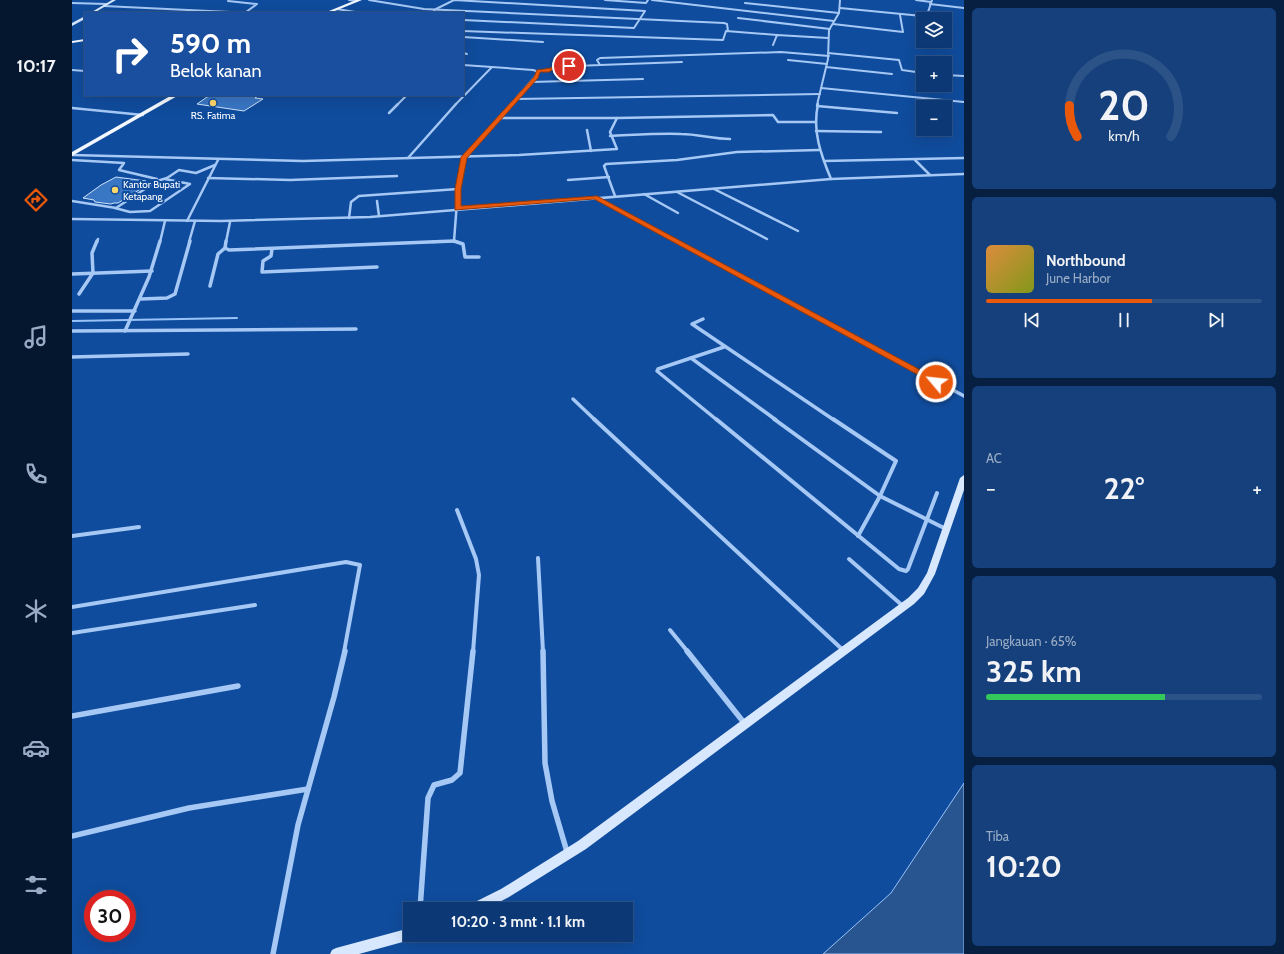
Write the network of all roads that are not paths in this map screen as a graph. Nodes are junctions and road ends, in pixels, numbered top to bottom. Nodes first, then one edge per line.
1 (114, 0) edge
2 (349, 0) edge
3 (369, 0) edge
4 (455, 0) edge
5 (605, 0) edge
6 (648, 0) edge
7 (652, 0) edge
8 (840, 0) edge
9 (916, 0) edge
10 (228, 1) edge
11 (358, 1) edge
12 (931, 2) edge
13 (72, 3) edge
14 (646, 3) junction
15 (746, 3) dead end
16 (105, 5) junction
17 (553, 6) junction
18 (840, 8) junction
19 (964, 8) edge
20 (337, 9) junction
21 (193, 10) junction
22 (434, 10) junction
23 (643, 10) junction
24 (94, 12) edge
25 (190, 12) edge
26 (246, 12) edge
27 (251, 12) edge
28 (327, 12) edge
29 (355, 12) edge
30 (838, 13) junction
31 (900, 14) junction
32 (550, 15) junction
33 (84, 18) edge
34 (738, 18) dead end
35 (640, 19) junction
36 (464, 20) edge
37 (834, 21) junction
38 (832, 24) junction
39 (72, 25) edge
40 (634, 28) junction
41 (830, 29) junction
42 (464, 31) edge
43 (728, 31) junction
44 (777, 35) junction
45 (464, 37) edge
46 (628, 38) junction
47 (828, 38) junction
48 (84, 40) edge
49 (72, 42) edge
50 (543, 42) dead end
51 (773, 45) dead end
52 (828, 55) junction
53 (788, 60) dead end
54 (682, 62) dead end
55 (828, 64) junction
56 (464, 65) edge
57 (600, 65) junction
58 (492, 67) junction
59 (826, 67) junction
60 (72, 70) edge
61 (84, 71) edge
62 (539, 71) junction
63 (916, 71) edge
64 (892, 74) dead end
65 (952, 75) edge
66 (964, 76) edge
67 (643, 79) dead end
68 (531, 82) junction
69 (822, 88) junction
70 (820, 94) junction
71 (464, 95) edge
72 (174, 96) edge
73 (406, 96) edge
74 (463, 96) edge
75 (516, 99) junction
76 (964, 102) edge
77 (817, 106) junction
78 (72, 108) edge
79 (388, 113) dead end
80 (897, 113) dead end
81 (143, 115) junction
82 (498, 118) junction
83 (617, 118) junction
84 (816, 122) junction
85 (587, 130) dead end
86 (816, 131) junction
87 (880, 132) dead end
88 (610, 136) junction
89 (730, 139) dead end
90 (818, 150) junction
91 (591, 151) junction
92 (72, 155) edge
93 (464, 157) junction
94 (408, 158) junction
95 (964, 158) edge
96 (72, 160) edge
97 (218, 160) junction
98 (915, 160) junction
99 (824, 161) junction
100 (215, 165) junction
101 (964, 174) edge
102 (930, 175) junction
103 (397, 176) dead end
104 (609, 177) junction
105 (208, 178) junction
106 (165, 179) junction
107 (831, 179) junction
108 (568, 180) dead end
109 (157, 181) junction
110 (458, 189) junction
111 (714, 189) junction
112 (676, 191) junction
113 (643, 194) junction
114 (615, 196) junction
115 (595, 197) junction
116 (72, 201) edge
117 (377, 201) dead end
118 (112, 208) junction
119 (457, 208) junction
120 (678, 213) dead end
121 (379, 216) junction
122 (349, 218) junction
123 (72, 219) edge
124 (165, 221) junction
125 (187, 221) junction
126 (195, 221) junction
127 (230, 222) junction
128 (798, 232) dead end
129 (98, 239) dead end
130 (767, 239) dead end
131 (454, 242) junction
132 (225, 248) junction
133 (272, 249) junction
134 (479, 257) dead end
135 (377, 268) dead end
136 (152, 271) junction
137 (72, 274) edge
138 (92, 274) junction
139 (210, 286) dead end
140 (79, 294) dead end
141 (141, 299) junction
142 (135, 311) junction
143 (72, 312) edge
144 (703, 319) dead end
145 (356, 329) dead end
146 (125, 331) junction
147 (72, 332) edge
148 (724, 347) junction
149 (188, 354) dead end
150 (72, 357) edge
151 (691, 358) junction
152 (964, 396) edge
153 (573, 399) dead end
154 (964, 478) edge
155 (937, 493) dead end
156 (880, 496) junction
157 (457, 510) dead end
158 (927, 520) junction
159 (139, 527) dead end
160 (946, 529) junction
161 (72, 536) edge
162 (858, 536) junction
163 (538, 558) dead end
164 (849, 559) dead end
165 (256, 605) dead end
166 (904, 606) junction
167 (72, 607) edge
168 (670, 630) dead end
169 (72, 633) edge
170 (844, 651) junction
171 (238, 686) dead end
172 (72, 716) edge
173 (745, 724) junction
174 (308, 789) junction
175 (72, 836) edge
176 (568, 855) junction
177 (421, 902) edge
178 (488, 902) edge
179 (403, 936) edge
180 (273, 954) edge
181 (336, 954) edge

1 - 16 street
2 - 11 street
3 - 22 street
4 - 17 street
4 - 22 street
5 - 14 street
6 - 14 street
7 - 37 street
8 - 18 street
9 - 12 street
10 - 26 street
11 - 20 main road
12 - 19 street
12 - 31 street
13 - 16 street
14 - 23 street
15 - 30 street
16 - 21 street
16 - 24 street
17 - 23 street
17 - 32 street
18 - 30 street
18 - 31 street
20 - 28 main road
20 - 29 street
21 - 25 street
21 - 26 street
22 - 32 street
23 - 35 street
26 - 27 street
30 - 37 street
31 - 38 street
32 - 35 street
33 - 39 street
34 - 41 street
35 - 40 street
35 - 43 street
36 - 40 street
37 - 38 street
38 - 41 street
40 - 46 street
41 - 47 street
42 - 46 street
43 - 44 street
43 - 46 street
44 - 47 street
44 - 51 street
45 - 50 street
47 - 52 street
48 - 49 main road
52 - 55 street
52 - 57 street
52 - 63 street
53 - 55 street
54 - 57 street
55 - 59 street
56 - 58 street
57 - 62 street
58 - 62 street
58 - 71 street
59 - 64 street
59 - 69 street
60 - 61 street
62 - 68 street
65 - 66 street
67 - 68 street
68 - 75 street
69 - 70 street
69 - 76 street
70 - 75 street
70 - 77 street
72 - 81 main road
73 - 79 street
74 - 94 street
75 - 82 street
77 - 80 street
77 - 84 street
78 - 81 street
81 - 92 main road
82 - 83 street
82 - 93 street
83 - 84 street
83 - 88 street
84 - 86 street
85 - 91 street
86 - 87 street
86 - 90 street
88 - 89 street
88 - 91 street
90 - 99 street
90 - 104 street
91 - 93 street
92 - 97 street
93 - 94 street
93 - 110 street
94 - 97 street
95 - 98 street
96 - 109 street
97 - 100 street
98 - 99 street
98 - 102 street
99 - 107 street
100 - 105 street
100 - 106 street
101 - 102 street
102 - 107 street
103 - 105 street
104 - 108 street
104 - 114 street
105 - 125 street
106 - 109 street
106 - 118 street
107 - 111 street
109 - 118 street
110 - 119 street
110 - 122 street
111 - 112 street
111 - 128 street
112 - 113 street
112 - 130 street
113 - 114 street
113 - 120 street
114 - 115 street
115 - 119 street
115 - 152 street
116 - 118 street
117 - 121 street
119 - 121 street
119 - 131 street
121 - 122 street
122 - 127 street
123 - 124 street
124 - 125 street
124 - 136 street
125 - 126 street
126 - 127 street
126 - 141 street
127 - 132 street
129 - 138 street
131 - 133 street
131 - 134 street
132 - 133 street
132 - 139 street
133 - 135 street
136 - 138 street
136 - 141 street
137 - 138 street
138 - 140 street
141 - 142 street
142 - 143 street
142 - 146 street
144 - 148 street
145 - 146 street
146 - 147 street
148 - 151 street
148 - 156 street
149 - 150 street
151 - 156 street
151 - 162 street
153 - 170 street
154 - 160 street
155 - 158 street
156 - 158 street
156 - 162 street
157 - 177 street
158 - 160 street
158 - 162 street
159 - 161 street
160 - 166 street
163 - 176 street
164 - 166 street
165 - 169 street
166 - 170 street
167 - 174 street
168 - 173 street
170 - 173 street
171 - 172 street
173 - 176 street
174 - 175 street
174 - 180 street
176 - 178 street
179 - 181 street

